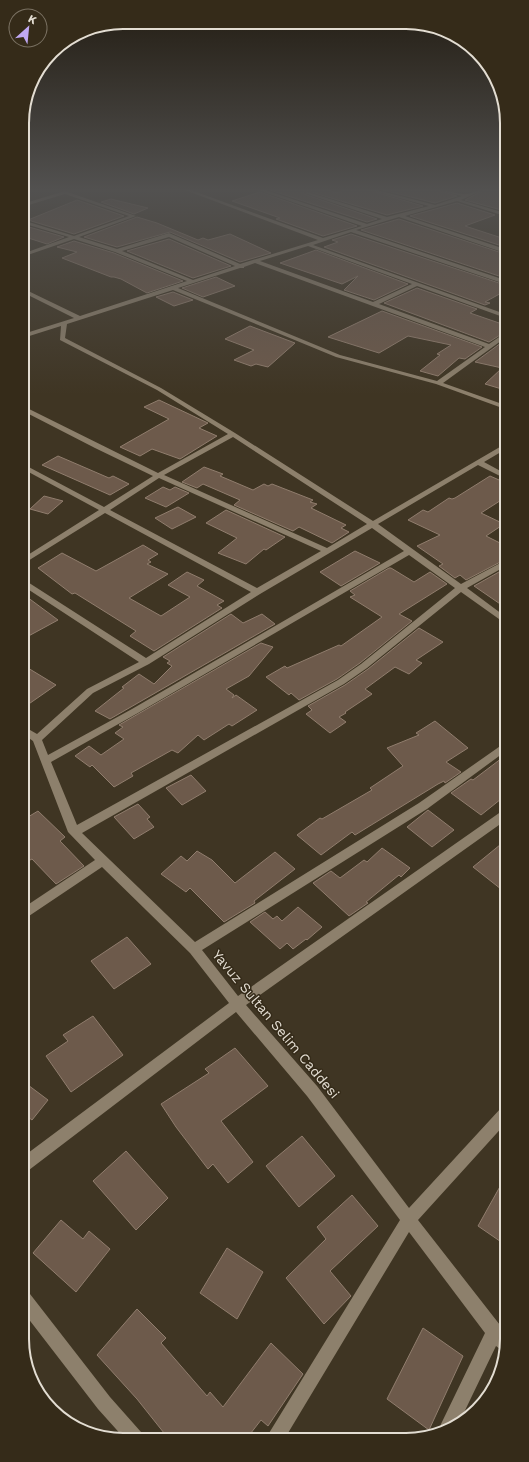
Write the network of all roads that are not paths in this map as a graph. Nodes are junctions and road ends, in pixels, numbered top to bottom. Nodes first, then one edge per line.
1 (135, 258) edge
2 (221, 258) edge
3 (269, 258) edge
4 (345, 258) edge
5 (434, 258) edge
6 (257, 262) junction
7 (242, 267) junction
8 (500, 280) edge
9 (194, 282) junction
10 (416, 284) junction
11 (174, 288) junction
12 (29, 293) edge
13 (374, 304) junction
14 (500, 314) edge
15 (80, 318) junction
16 (64, 323) junction
17 (29, 334) edge
18 (500, 339) edge
19 (489, 346) junction
20 (438, 383) junction
21 (500, 405) edge
22 (29, 411) edge
23 (233, 434) junction
24 (500, 449) edge
25 (478, 462) junction
26 (29, 469) edge
27 (500, 474) edge
28 (159, 475) junction
29 (104, 510) junction
30 (372, 524) junction
31 (327, 551) junction
32 (409, 551) junction
33 (29, 558) edge
34 (500, 565) edge
35 (29, 586) edge
36 (461, 588) junction
37 (257, 592) junction
38 (500, 616) edge
39 (146, 662) junction
40 (29, 733) edge
41 (37, 739) junction
42 (500, 750) edge
43 (46, 761) junction
44 (500, 818) edge
45 (74, 832) junction
46 (102, 860) junction
47 (29, 911) edge
48 (194, 949) junction
49 (236, 1004) junction
50 (500, 1120) edge
51 (29, 1161) edge
52 (409, 1219) junction
53 (29, 1306) edge
54 (494, 1332) junction
55 (500, 1338) edge
56 (451, 1421) edge
57 (131, 1433) edge
58 (278, 1433) edge

1 - 9 street
2 - 7 street
3 - 6 street
4 - 10 street
5 - 8 street
6 - 7 street
6 - 13 street
7 - 9 street
9 - 11 street
10 - 13 street
10 - 14 street
11 - 15 street
11 - 20 street
12 - 15 street
13 - 19 street
15 - 16 street
16 - 17 street
16 - 23 street
18 - 19 street
19 - 20 street
20 - 21 street
22 - 28 street
23 - 28 street
23 - 30 street
24 - 25 street
25 - 27 street
25 - 30 street
26 - 29 street
28 - 29 street
28 - 31 street
29 - 33 street
29 - 37 street
30 - 31 street
30 - 32 street
31 - 37 street
32 - 36 street
32 - 43 street
34 - 36 street
35 - 39 street
36 - 38 street
36 - 45 street
37 - 39 street
39 - 41 street
40 - 41 street, Yavuz Sultan Selim Caddesi
41 - 43 street, Yavuz Sultan Selim Caddesi
42 - 48 street
43 - 45 street, Yavuz Sultan Selim Caddesi
44 - 49 street
45 - 46 street, Yavuz Sultan Selim Caddesi
46 - 47 street
46 - 48 street, Yavuz Sultan Selim Caddesi
48 - 49 street, Yavuz Sultan Selim Caddesi
49 - 51 street
49 - 52 street, Yavuz Sultan Selim Caddesi
50 - 52 street
52 - 54 street, Yavuz Sultan Selim Caddesi
52 - 58 street
53 - 57 street
54 - 55 street, Yavuz Sultan Selim Caddesi
54 - 56 street

